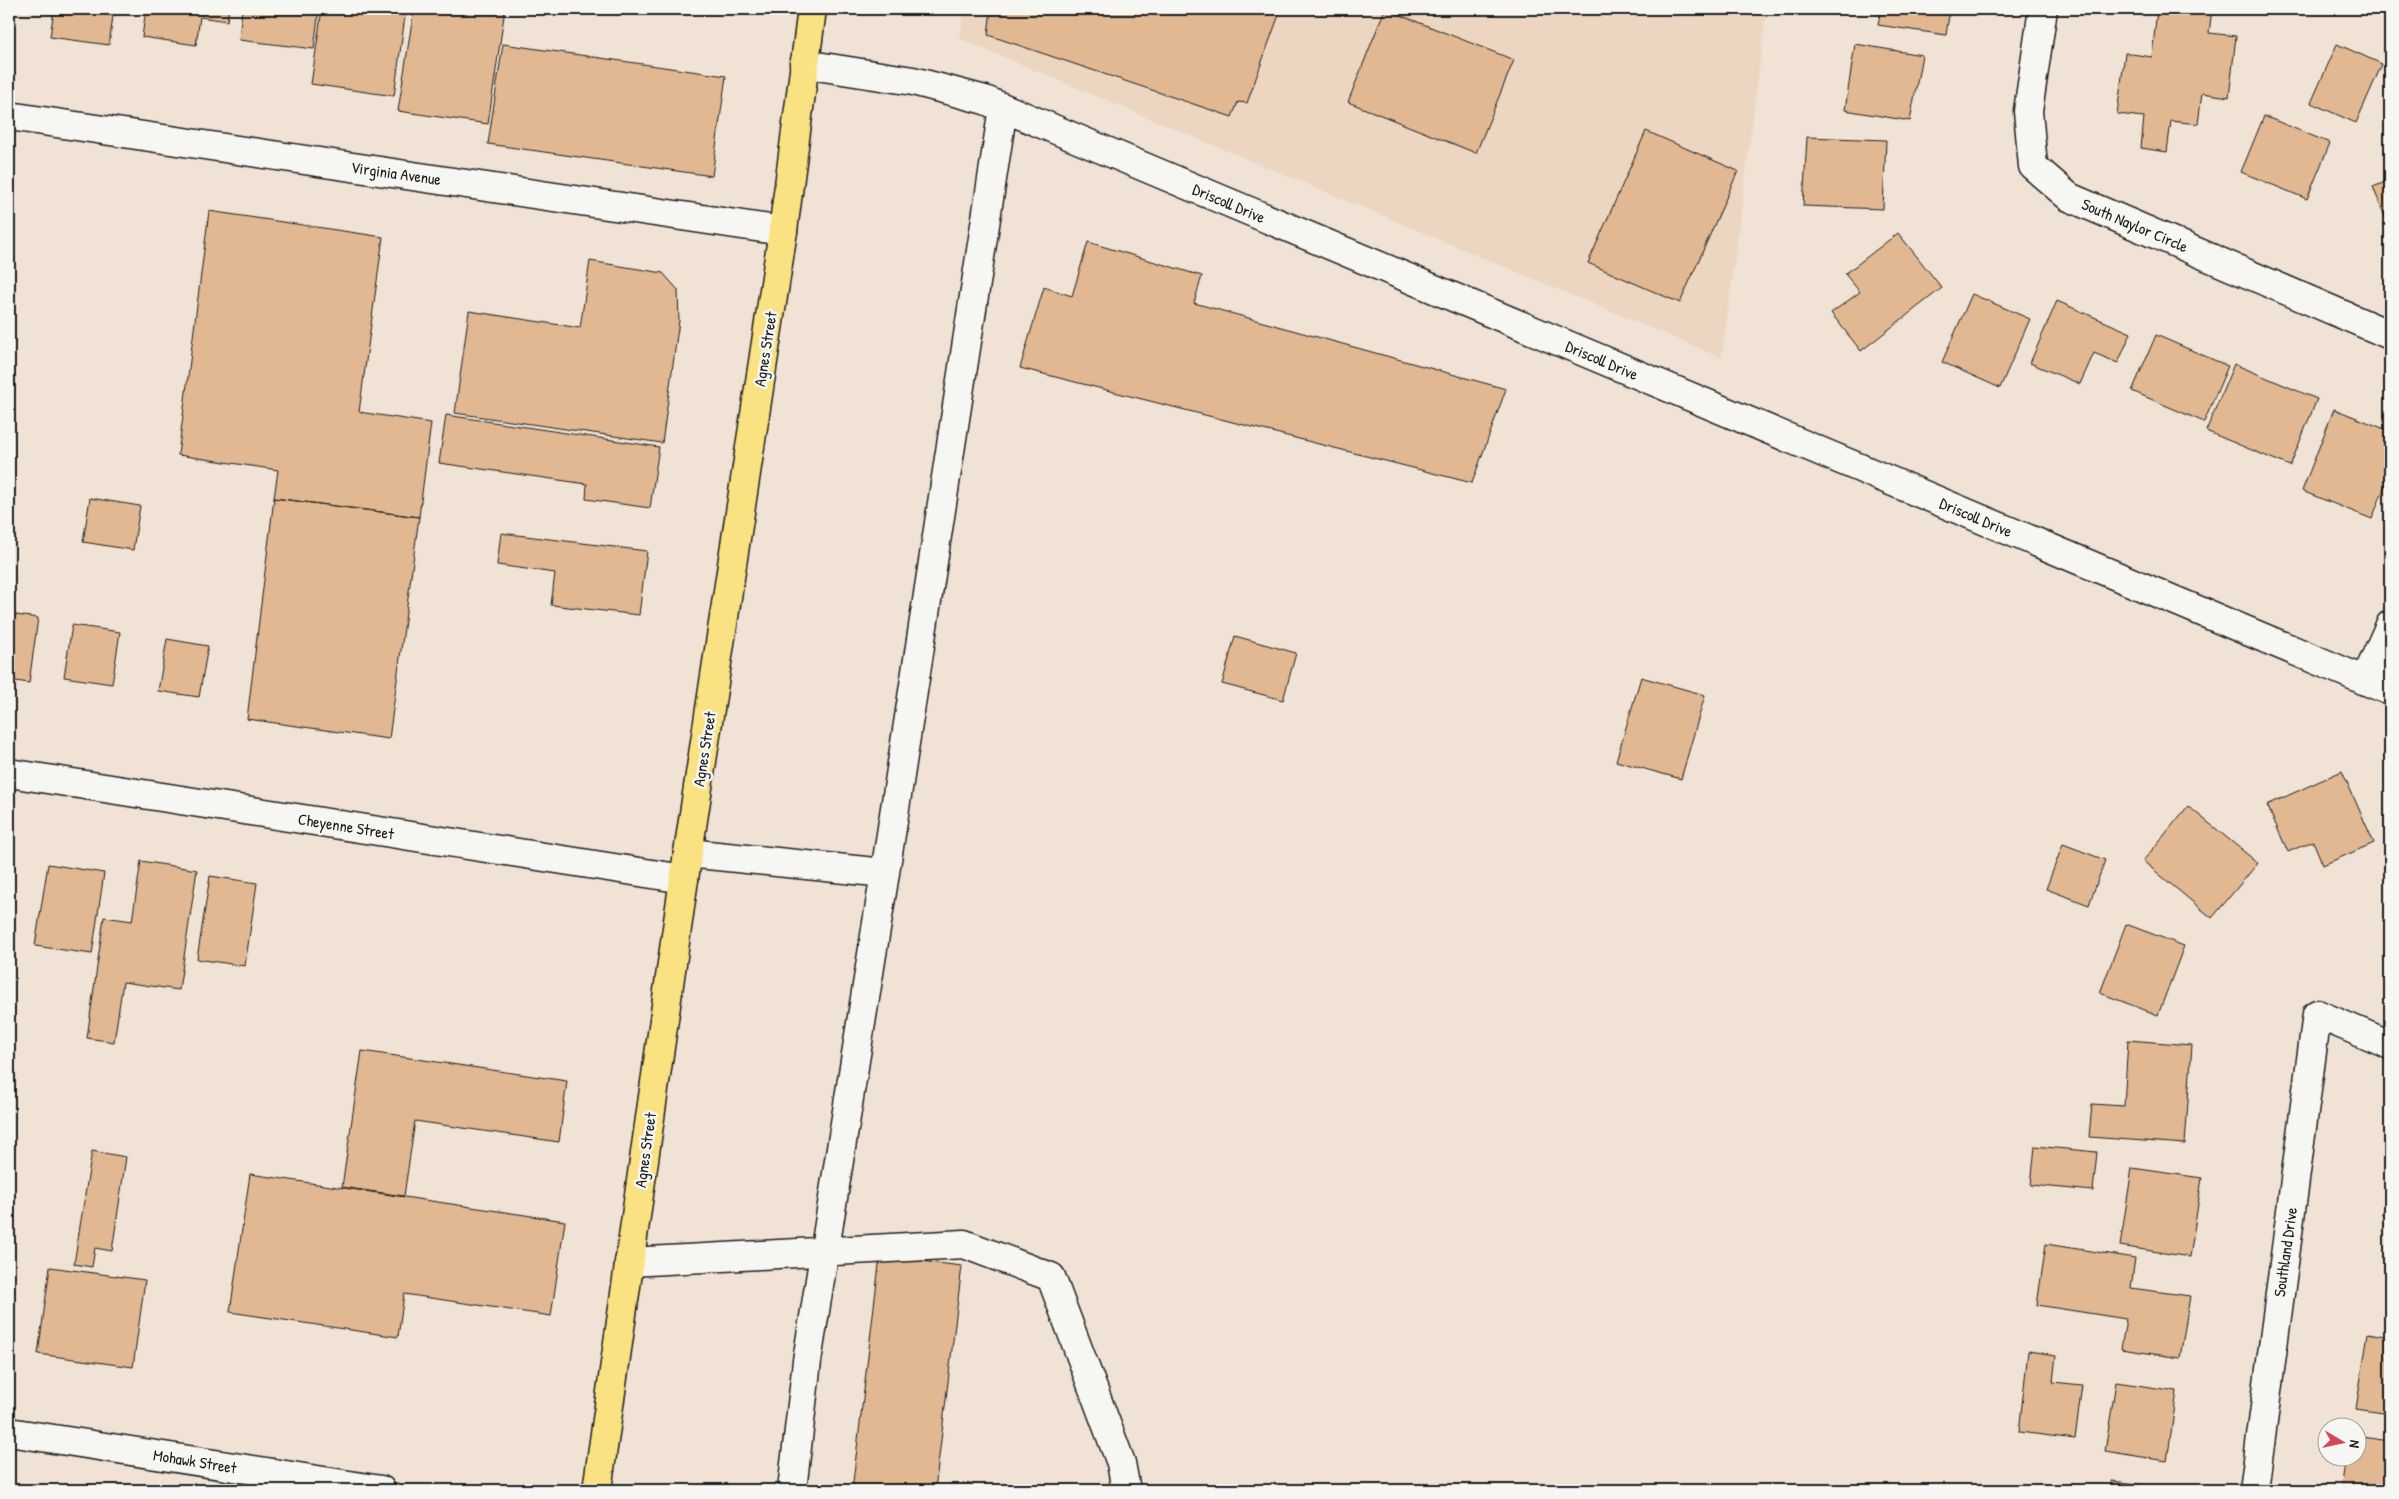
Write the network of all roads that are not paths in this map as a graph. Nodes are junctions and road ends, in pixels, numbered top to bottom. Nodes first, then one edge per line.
1 (812, 9) edge
2 (2043, 9) edge
3 (804, 64) junction
4 (1003, 108) junction
5 (9, 116) edge
6 (783, 231) junction
7 (2390, 335) edge
8 (2390, 625) edge
9 (2365, 681) junction
10 (2390, 691) edge
11 (9, 773) edge
12 (686, 866) junction
13 (885, 873) junction
14 (2390, 1045) edge
15 (825, 1252) junction
16 (629, 1262) junction
17 (9, 1432) edge
18 (381, 1490) edge
19 (596, 1490) edge
20 (792, 1490) edge
21 (1126, 1490) edge
22 (2254, 1490) edge

1 - 3 main road, Agnes Street
2 - 7 street, South Naylor Circle
3 - 4 street, Driscoll Drive
3 - 6 main road, Agnes Street
4 - 9 street, Driscoll Drive
4 - 13 street
5 - 6 street, Virginia Avenue
6 - 12 main road, Agnes Street
8 - 9 street
9 - 10 street, Driscoll Drive
11 - 12 street, Cheyenne Street
12 - 13 street, Cheyenne Street
12 - 16 main road, Agnes Street
13 - 15 street
14 - 22 street, Southland Drive
15 - 16 street
15 - 20 street
15 - 21 street
16 - 19 main road, Agnes Street
17 - 18 street, Mohawk Street

